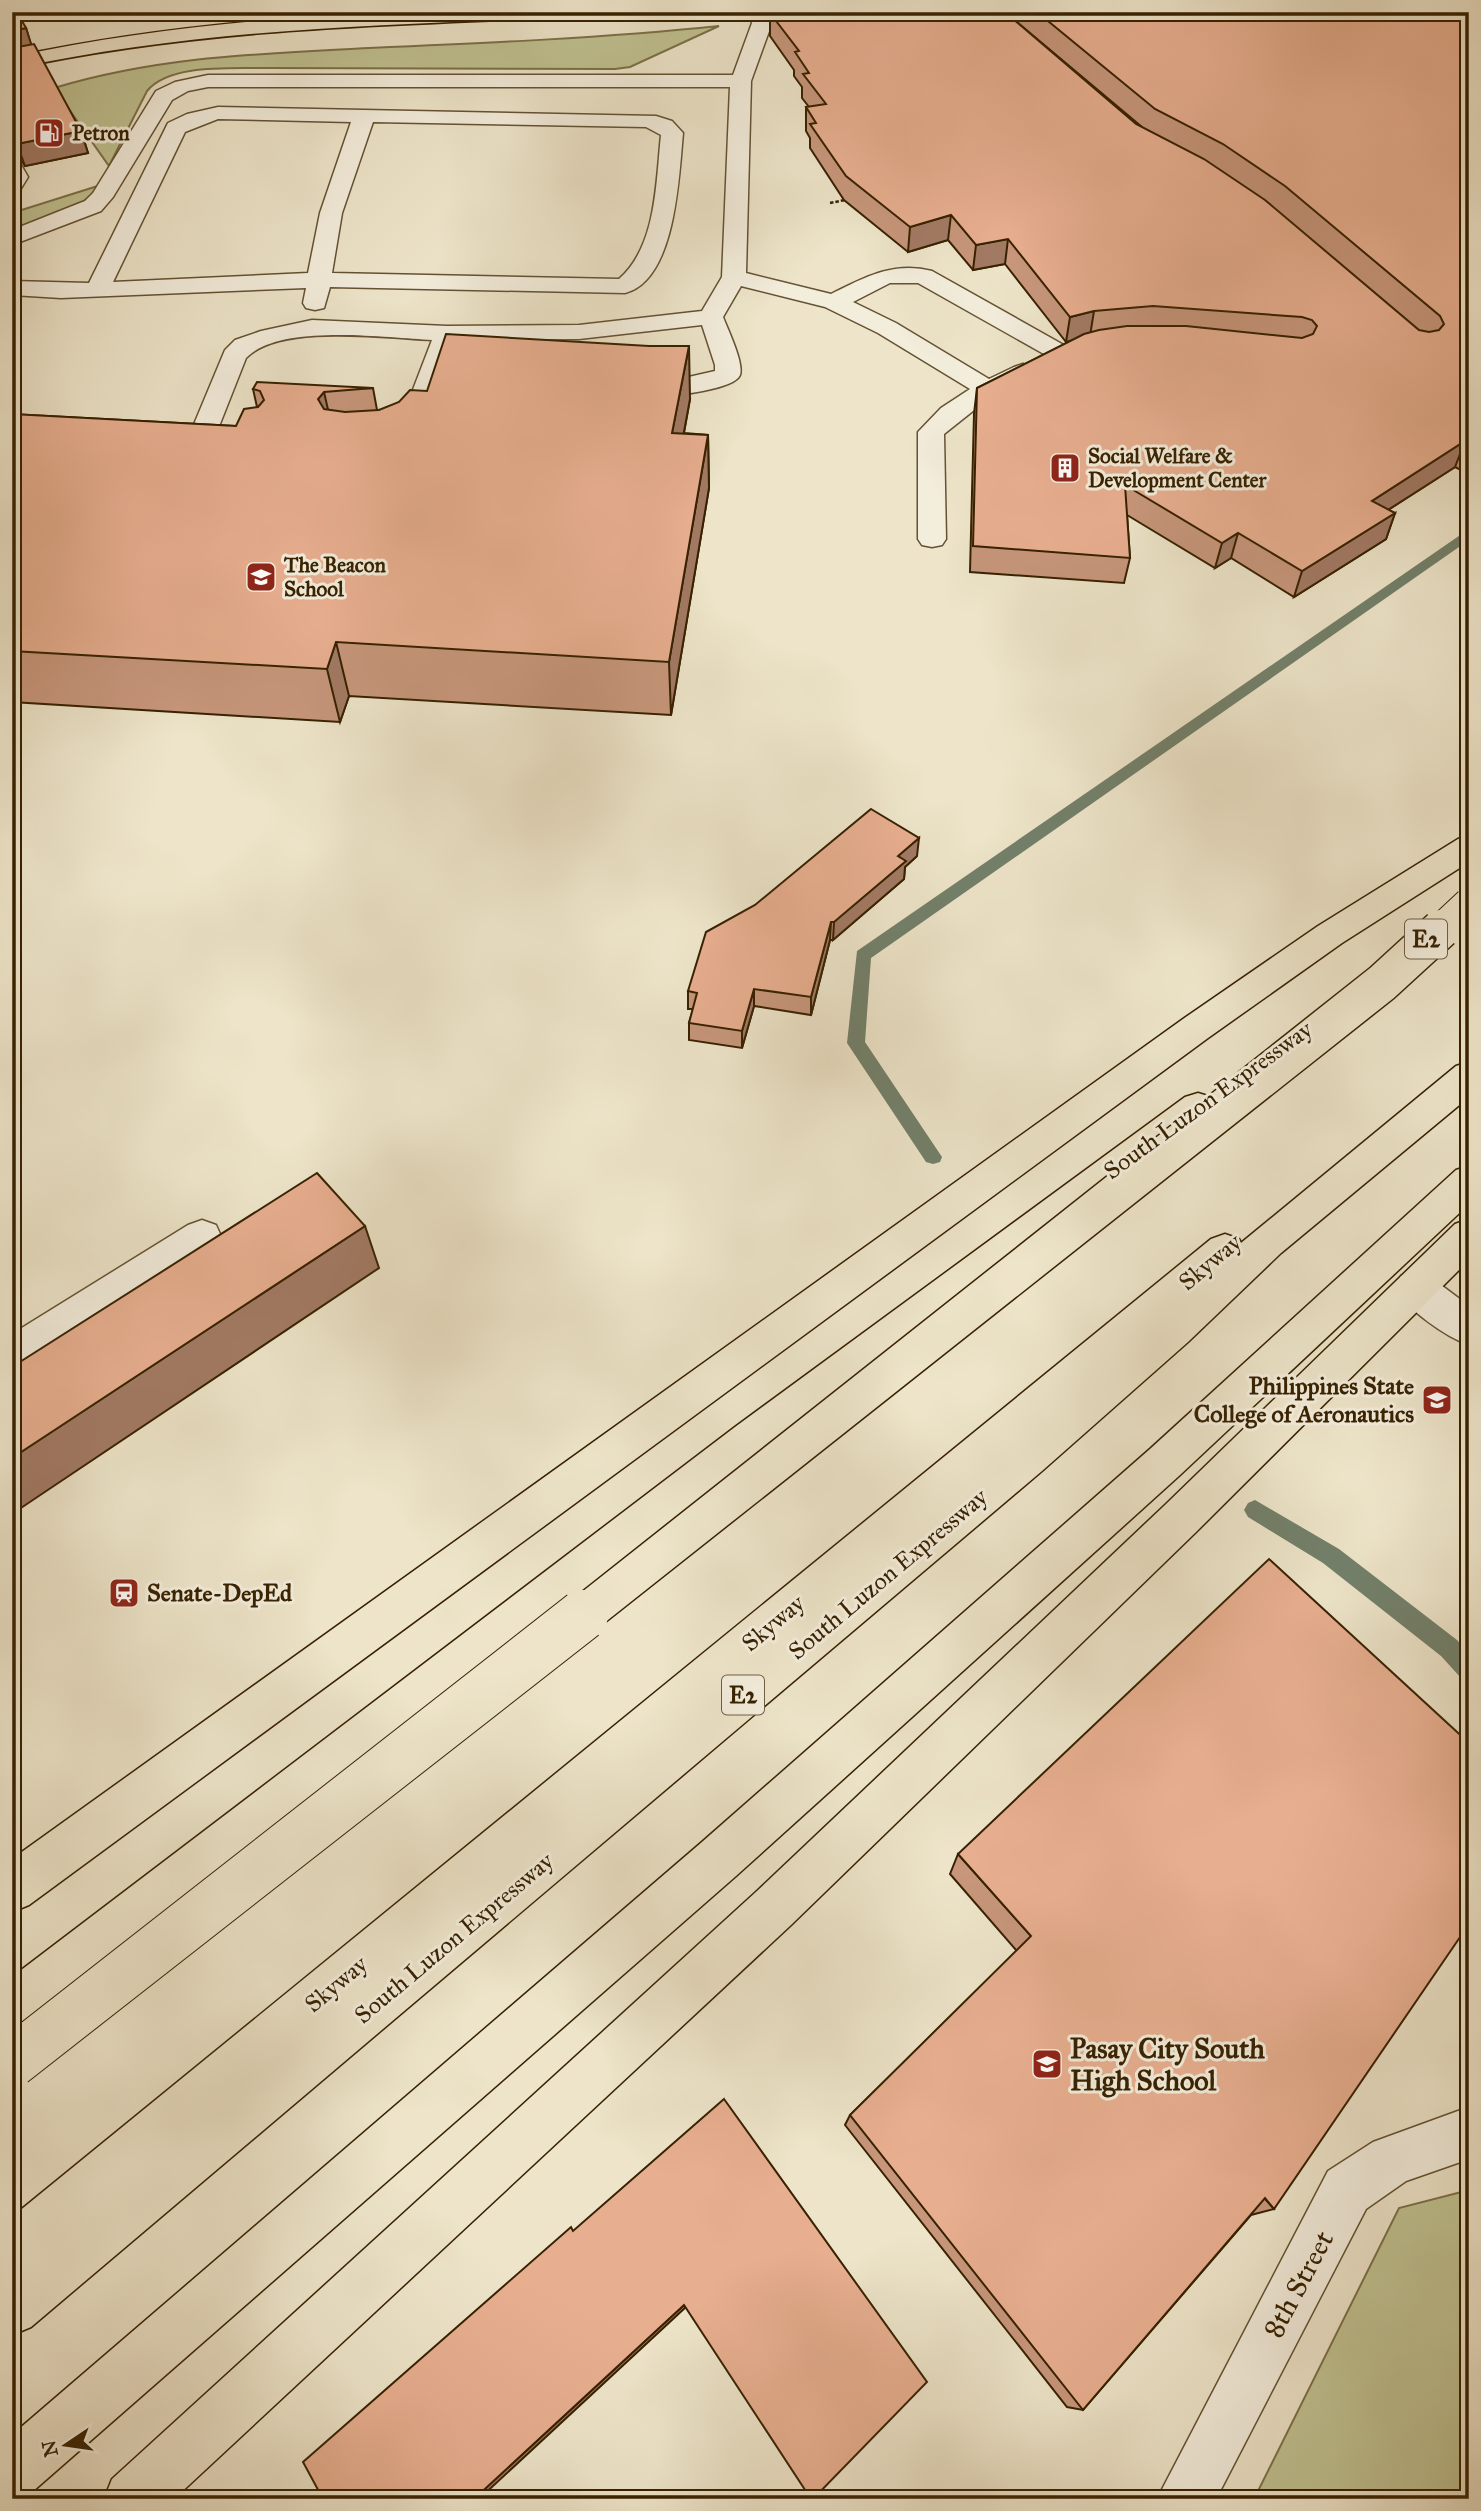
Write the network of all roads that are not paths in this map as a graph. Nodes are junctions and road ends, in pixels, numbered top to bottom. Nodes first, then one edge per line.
1 (554, 12) edge
2 (760, 12) edge
3 (12, 63) edge
4 (741, 81) junction
5 (364, 116) junction
6 (12, 168) edge
7 (12, 185) edge
8 (12, 238) edge
9 (734, 277) junction
10 (318, 280) junction
11 (12, 288) edge
12 (97, 290) junction
13 (834, 302) junction
14 (711, 317) junction
15 (312, 327) junction
16 (579, 332) junction
17 (447, 333) junction
18 (598, 350) edge
19 (616, 369) edge
20 (988, 389) junction
21 (262, 452) edge
22 (388, 454) edge
23 (932, 539) dead end
24 (1469, 847) edge
25 (1469, 905) edge
26 (1469, 1048) edge
27 (1469, 1076) edge
28 (1469, 1181) edge
29 (202, 1236) dead end
30 (1469, 1236) edge
31 (1415, 1288) junction
32 (1469, 1328) edge
33 (12, 1355) edge
34 (12, 1888) edge
35 (12, 2008) edge
36 (12, 2062) edge
37 (1469, 2133) edge
38 (12, 2251) edge
39 (12, 2308) edge
40 (12, 2472) edge
41 (132, 2499) edge
42 (1185, 2499) edge

1 - 3 main road
2 - 4 street
4 - 8 street
4 - 9 street
5 - 10 street
5 - 10 street
5 - 12 street
6 - 7 street
9 - 13 street
9 - 14 street
10 - 12 street
10 - 15 street
11 - 12 street
13 - 20 street
13 - 20 street
14 - 16 street
14 - 19 street
15 - 17 street
15 - 21 street
16 - 17 street
16 - 18 street
17 - 22 street
20 - 23 street
24 - 34 main road
25 - 35 main road, South Luzon Expressway / E2
25 - 36 main road, E2, bridge
26 - 38 main road, Skyway / E2
27 - 39 main road, South Luzon Expressway / E2
28 - 40 main road
29 - 33 street
30 - 31 main road
31 - 32 street
31 - 41 main road
37 - 42 street, 8th Street

